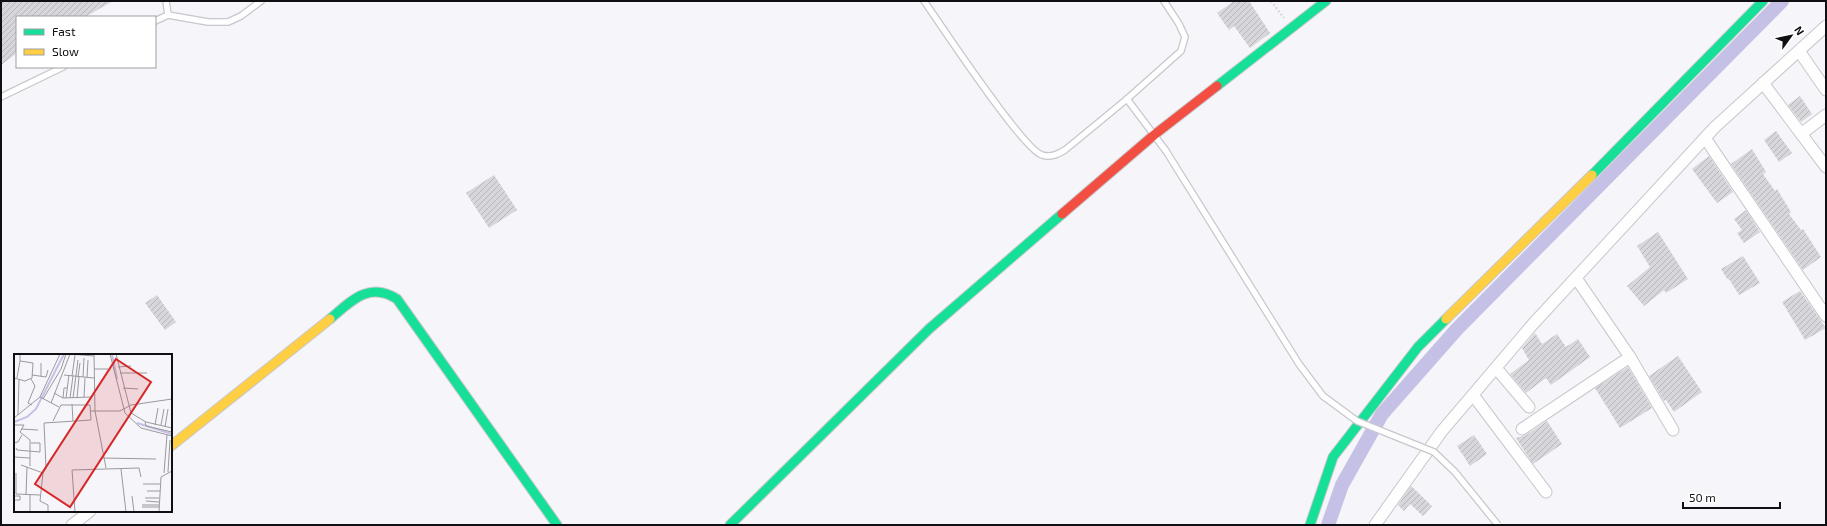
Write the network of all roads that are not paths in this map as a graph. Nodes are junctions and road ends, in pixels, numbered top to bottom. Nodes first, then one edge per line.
1 (166, 1) edge
2 (261, 1) edge
3 (924, 1) edge
4 (1164, 1) edge
5 (1326, 1) edge
6 (1763, 1) edge
7 (168, 15) junction
8 (156, 21) edge
9 (1826, 26) edge
10 (1799, 51) junction
11 (61, 68) edge
12 (1763, 83) junction
13 (1826, 90) edge
14 (1, 97) edge
15 (1128, 99) junction
16 (1826, 115) edge
17 (1801, 134) junction
18 (1154, 135) junction
19 (1705, 138) junction
20 (1826, 168) edge
21 (1576, 278) junction
22 (1826, 316) edge
23 (1630, 357) junction
24 (1496, 368) junction
25 (1473, 395) junction
26 (1530, 408) dead end
27 (1522, 429) dead end
28 (1673, 430) dead end
29 (172, 445) edge
30 (1546, 492) dead end
31 (89, 512) edge
32 (72, 525) edge
33 (557, 525) edge
34 (730, 525) edge
35 (1310, 525) edge
36 (1376, 525) edge
37 (1498, 525) edge

1 - 7 lane
2 - 7 lane
3 - 15 lane
4 - 15 lane
5 - 18 street
6 - 35 street
7 - 8 lane
9 - 10 street
10 - 12 street
10 - 13 street
11 - 14 lane
12 - 17 street
12 - 19 street
15 - 18 lane
16 - 17 street
17 - 20 street
18 - 34 street
18 - 37 lane, bridge
19 - 21 street
19 - 22 street
21 - 23 street
21 - 24 street
23 - 27 street
23 - 28 street
24 - 25 street
24 - 26 street
25 - 30 street
25 - 36 street
29 - 33 street
31 - 32 street

